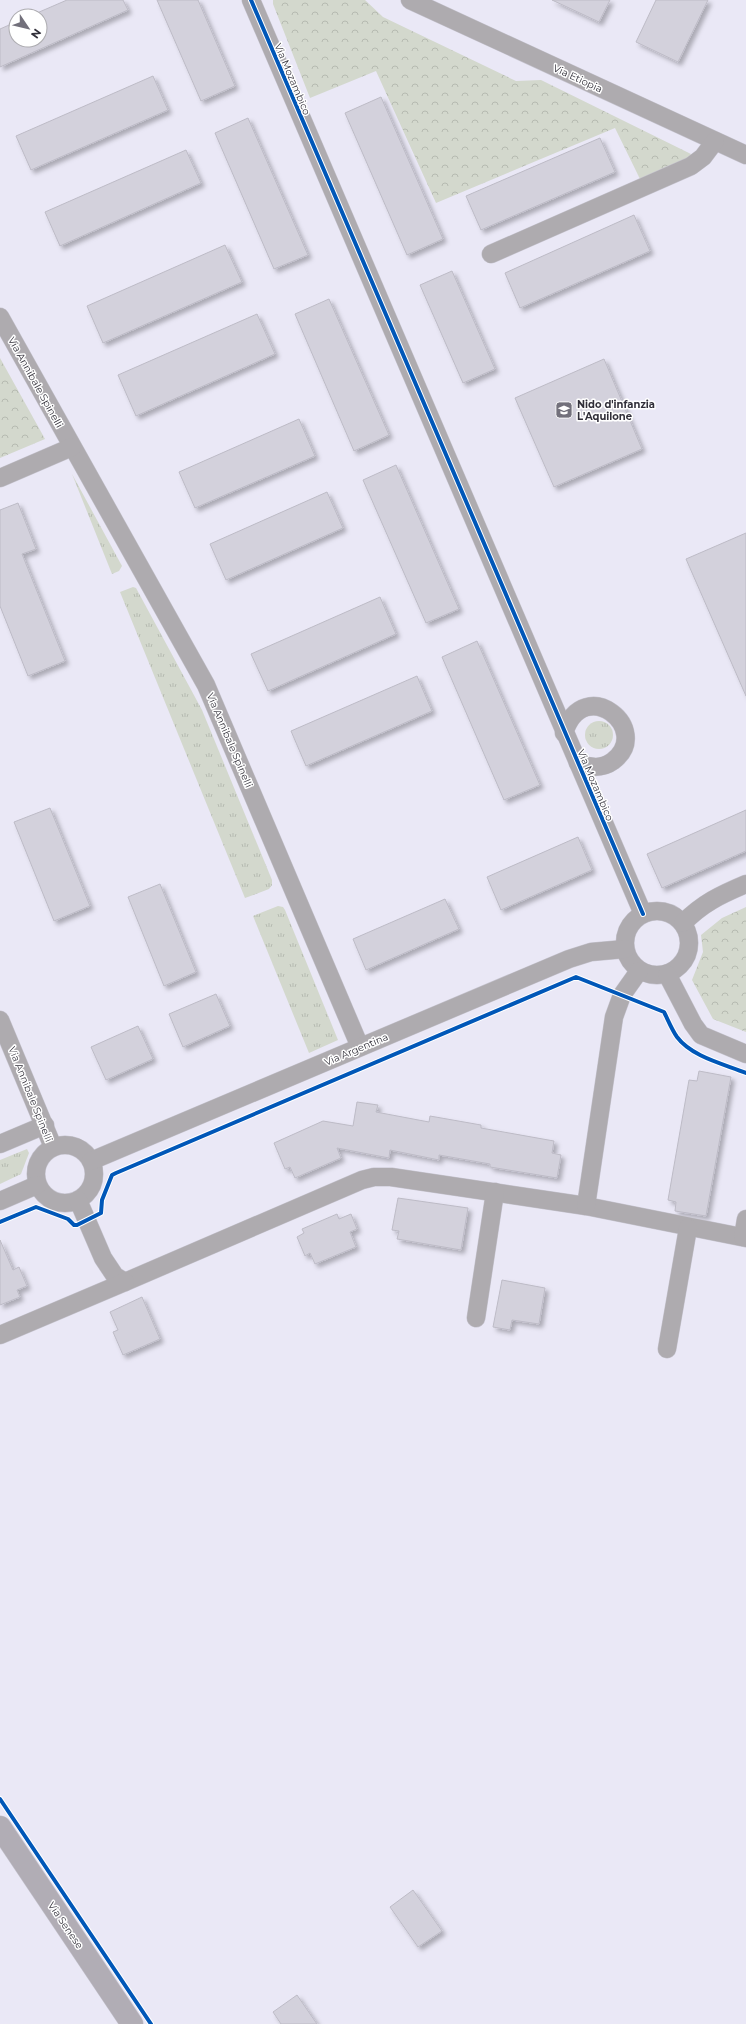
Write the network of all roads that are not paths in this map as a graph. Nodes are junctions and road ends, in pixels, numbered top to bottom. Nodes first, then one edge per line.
1 (410, 0) edge
2 (253, 2) edge
3 (714, 141) junction
4 (746, 155) edge
5 (491, 254) dead end
6 (0, 317) edge
7 (72, 446) junction
8 (0, 478) edge
9 (564, 733) junction
10 (578, 763) junction
11 (746, 884) edge
12 (642, 914) junction
13 (683, 923) junction
14 (625, 949) junction
15 (639, 971) junction
16 (667, 974) junction
17 (0, 1020) edge
18 (360, 1047) junction
19 (746, 1054) edge
20 (44, 1125) junction
21 (0, 1144) edge
22 (52, 1146) junction
23 (92, 1161) junction
24 (37, 1185) junction
25 (495, 1192) junction
26 (78, 1200) junction
27 (0, 1201) edge
28 (586, 1206) junction
29 (746, 1219) edge
30 (688, 1228) junction
31 (745, 1238) edge
32 (125, 1282) junction
33 (476, 1318) dead end
34 (0, 1335) edge
35 (667, 1349) dead end
36 (0, 1827) edge
37 (128, 2020) edge

1 - 3 street, Via Etiopia
2 - 9 street, Via Mozambico
3 - 4 street, Via Etiopia
3 - 5 street
6 - 7 street, Via Annibale Spinelli
7 - 8 street
7 - 18 street, Via Annibale Spinelli
9 - 10 street, Via Mozambico
9 - 10 street
10 - 12 street, Via Mozambico
11 - 13 street
12 - 13 street
12 - 14 street
13 - 16 street
14 - 15 street
14 - 18 street, Via Argentina
15 - 16 street
15 - 28 street
16 - 19 street
17 - 20 street, Via Annibale Spinelli
18 - 23 street, Via Argentina
20 - 21 street
20 - 22 street, Via Annibale Spinelli
22 - 23 street
22 - 24 street
23 - 26 street
24 - 26 street
24 - 27 street
25 - 28 street
25 - 32 street
25 - 33 street
26 - 32 street
28 - 30 street
29 - 31 street
30 - 31 street
30 - 35 street
32 - 34 street
36 - 37 main road, Via Senese

